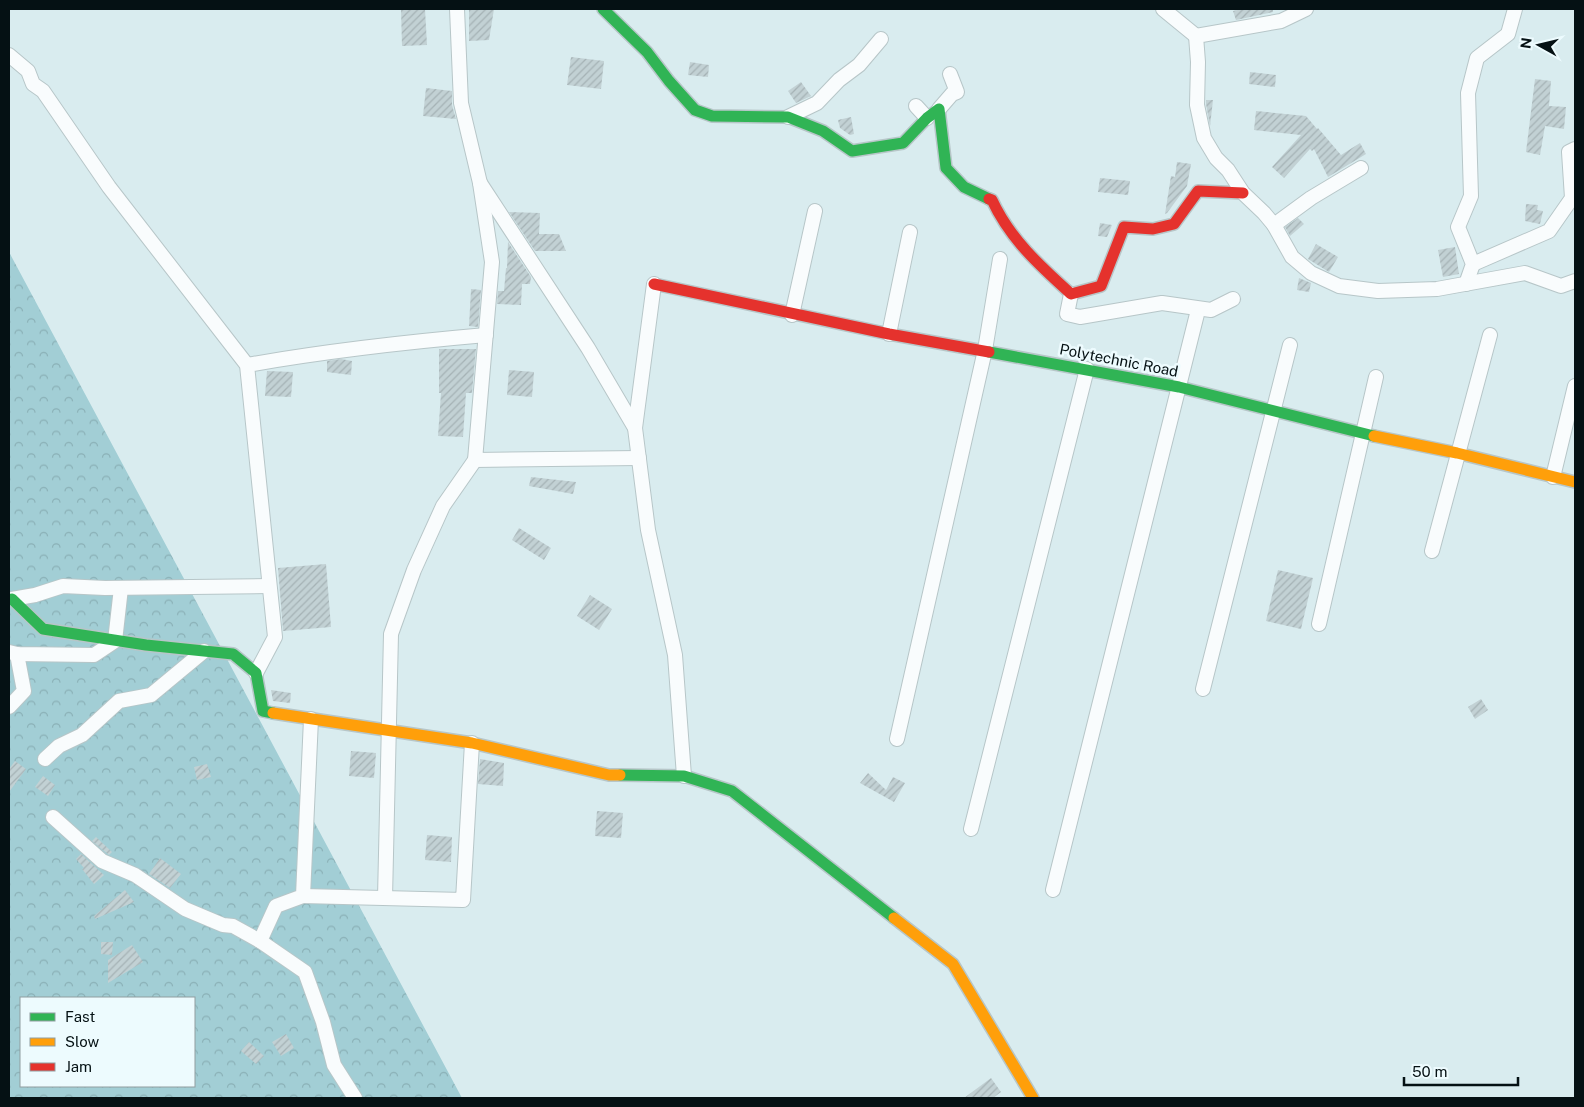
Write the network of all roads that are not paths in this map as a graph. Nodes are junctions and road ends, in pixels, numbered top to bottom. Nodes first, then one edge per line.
1 (457, 9) edge
2 (604, 9) edge
3 (1163, 9) edge
4 (1306, 9) edge
5 (1515, 9) edge
6 (1196, 36) junction
7 (881, 39) dead end
8 (9, 55) edge
9 (950, 74) dead end
10 (916, 106) dead end
11 (939, 109) junction
12 (788, 117) junction
13 (927, 118) junction
14 (1575, 149) edge
15 (1361, 168) dead end
16 (480, 183) junction
17 (1243, 193) junction
18 (815, 211) dead end
19 (1274, 224) junction
20 (910, 232) dead end
21 (1000, 259) dead end
22 (1473, 264) junction
23 (1575, 281) edge
24 (654, 284) joint
25 (1466, 284) junction
26 (1071, 294) junction
27 (1232, 299) dead end
28 (1197, 314) dead end
29 (792, 315) junction
30 (889, 334) junction
31 (486, 335) junction
32 (1490, 335) dead end
33 (1290, 345) dead end
34 (985, 350) junction
35 (247, 366) junction
36 (1087, 369) junction
37 (1376, 377) dead end
38 (1575, 386) edge
39 (1179, 387) junction
40 (1274, 411) junction
41 (635, 428) junction
42 (1364, 434) junction
43 (1457, 453) junction
44 (638, 458) junction
45 (474, 460) junction
46 (1553, 477) junction
47 (1575, 482) edge
48 (1432, 551) dead end
49 (268, 586) junction
50 (120, 588) junction
51 (10, 600) edge
52 (1319, 624) dead end
53 (115, 640) junction
54 (204, 651) junction
55 (13, 653) edge
56 (256, 674) junction
57 (1203, 689) dead end
58 (9, 707) edge
59 (311, 719) junction
60 (389, 729) junction
61 (896, 739) dead end
62 (472, 743) junction
63 (45, 759) dead end
64 (684, 776) junction
65 (54, 816) dead end
66 (971, 829) dead end
67 (1053, 890) dead end
68 (304, 896) junction
69 (385, 898) junction
70 (260, 941) junction
71 (355, 1098) edge
72 (1033, 1098) edge

1 - 16 street
2 - 12 street
3 - 6 street
4 - 6 street
5 - 22 street
6 - 17 street
7 - 12 street
8 - 35 street
9 - 11 street
10 - 13 street
11 - 13 street
11 - 26 street
12 - 13 street
14 - 22 street
15 - 19 street
16 - 31 street
16 - 41 street
17 - 19 street
17 - 26 street
18 - 29 street
19 - 25 street
20 - 30 street
21 - 34 street
22 - 25 street
23 - 25 street
24 - 29 street, Polytechnic Road
24 - 41 street
26 - 27 street
28 - 39 street
29 - 30 street, Polytechnic Road
30 - 34 street, Polytechnic Road
31 - 35 street
31 - 45 street
32 - 43 street
33 - 40 street
34 - 36 street, Polytechnic Road
34 - 61 street
35 - 49 street
36 - 39 street, Polytechnic Road
36 - 66 street
37 - 42 street
38 - 46 street
39 - 40 street, Polytechnic Road
39 - 67 street
40 - 42 street, Polytechnic Road
40 - 57 street
41 - 44 street
42 - 43 street, Polytechnic Road
42 - 52 street
43 - 46 street, Polytechnic Road
43 - 48 street
44 - 45 street
44 - 64 street
45 - 60 street
46 - 47 street, Polytechnic Road
49 - 50 street
49 - 56 street
50 - 51 street
50 - 53 street
51 - 53 street
53 - 54 street
53 - 55 street
54 - 56 street
54 - 63 street
55 - 58 street
56 - 59 street
59 - 60 street
59 - 68 street
60 - 62 street
60 - 69 street
62 - 64 street
62 - 69 street
64 - 72 street
65 - 70 street
68 - 69 street
68 - 70 street
70 - 71 street

